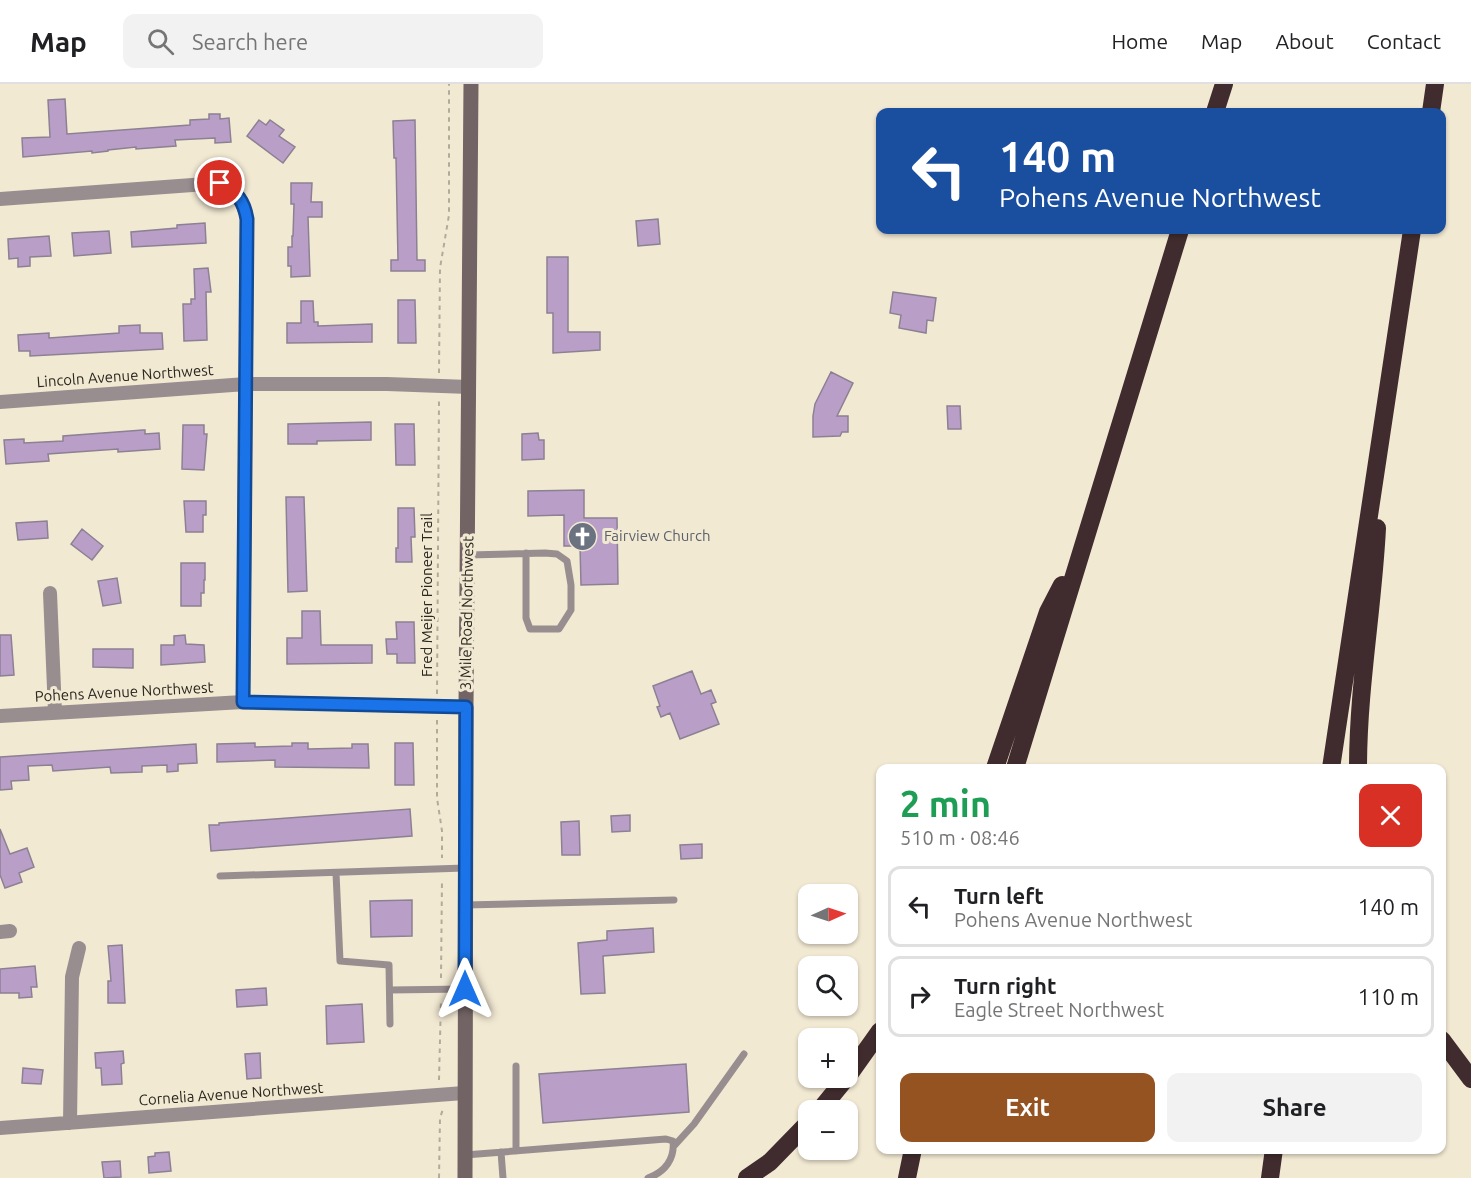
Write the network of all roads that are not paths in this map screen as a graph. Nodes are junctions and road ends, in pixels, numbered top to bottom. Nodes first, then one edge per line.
1 (471, 84) edge
2 (1224, 84) edge
3 (1435, 84) edge
4 (1216, 108) edge
5 (1432, 108) edge
6 (0, 199) edge
7 (1179, 234) edge
8 (1411, 234) edge
9 (246, 384) junction
10 (469, 387) junction
11 (0, 402) edge
12 (1384, 412) junction
13 (1085, 538) junction
14 (526, 554) junction
15 (468, 555) junction
16 (50, 593) dead end
17 (243, 702) junction
18 (466, 707) junction
19 (55, 712) junction
20 (0, 716) edge
21 (996, 764) edge
22 (1016, 764) edge
23 (1332, 764) edge
24 (1358, 764) edge
25 (465, 868) junction
26 (336, 873) junction
27 (220, 876) dead end
28 (674, 900) dead end
29 (465, 906) junction
30 (79, 948) dead end
31 (465, 989) junction
32 (390, 990) junction
33 (390, 1024) dead end
34 (876, 1037) edge
35 (1446, 1045) edge
36 (744, 1054) dead end
37 (858, 1062) edge
38 (516, 1066) dead end
39 (1471, 1079) edge
40 (838, 1088) edge
41 (464, 1093) junction
42 (828, 1100) edge
43 (70, 1123) junction
44 (0, 1128) edge
45 (798, 1133) edge
46 (674, 1146) junction
47 (516, 1151) junction
48 (501, 1152) junction
49 (912, 1154) edge
50 (1273, 1154) edge
51 (465, 1155) junction
52 (465, 1178) edge
53 (503, 1178) edge
54 (648, 1178) edge
55 (747, 1178) edge
56 (907, 1178) edge
57 (1270, 1178) edge

1 - 10 main road, 3 Mile Road Northwest
2 - 4 highway
3 - 5 highway
6 - 9 street
7 - 13 highway
8 - 12 highway
9 - 10 street, Lincoln Avenue Northwest
9 - 11 street, Lincoln Avenue Northwest
9 - 17 street
10 - 15 main road, 3 Mile Road Northwest
12 - 23 highway
12 - 24 highway
13 - 21 highway
13 - 22 highway
14 - 14 lane
14 - 15 lane
15 - 18 main road, 3 Mile Road Northwest
16 - 19 street
17 - 18 street, Pohens Avenue Northwest
17 - 19 street, Pohens Avenue Northwest
18 - 25 main road, 3 Mile Road Northwest
19 - 20 street, Pohens Avenue Northwest
25 - 26 lane
25 - 29 main road, 3 Mile Road Northwest
26 - 27 lane
26 - 32 lane
28 - 29 lane
29 - 31 main road, 3 Mile Road Northwest
30 - 43 street
31 - 32 lane
31 - 41 main road, 3 Mile Road Northwest
32 - 33 lane
34 - 37 highway
35 - 39 highway
36 - 46 lane
38 - 47 lane
40 - 42 highway
41 - 43 street, Cornelia Avenue Northwest
41 - 51 main road, 3 Mile Road Northwest
43 - 44 street, Cornelia Avenue Northwest
45 - 55 highway
46 - 47 lane
46 - 54 lane
47 - 48 lane
48 - 51 lane
48 - 53 lane
49 - 56 highway
50 - 57 highway
51 - 52 main road, 3 Mile Road Northwest

